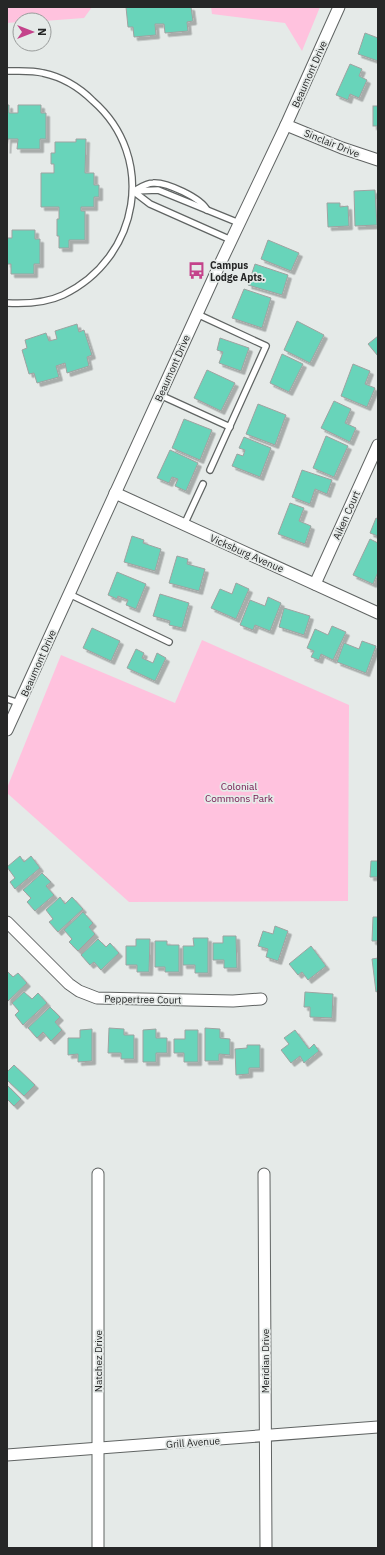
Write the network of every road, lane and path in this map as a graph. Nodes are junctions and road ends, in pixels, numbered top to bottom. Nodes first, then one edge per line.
1 (338, 7) edge
2 (7, 71) edge
3 (286, 124) junction
4 (378, 160) edge
5 (133, 191) junction
6 (240, 223) junction
7 (231, 240) junction
8 (7, 303) edge
9 (197, 314) junction
10 (160, 395) junction
11 (230, 427) junction
12 (378, 445) edge
13 (210, 470) dead end
14 (203, 484) dead end
15 (115, 493) junction
16 (184, 525) junction
17 (315, 584) junction
18 (69, 594) junction
19 (378, 613) edge
20 (169, 642) dead end
21 (7, 698) edge
22 (19, 703) junction
23 (7, 730) edge
24 (7, 922) edge
25 (261, 999) dead end
26 (98, 1174) dead end
27 (264, 1174) dead end
28 (378, 1427) edge
29 (265, 1437) junction
30 (98, 1449) junction
31 (7, 1455) edge
32 (98, 1548) edge
33 (266, 1548) edge

1 - 3 street, Beaumont Drive
2 - 5 lane
3 - 4 street, Sinclair Drive
3 - 6 street, Beaumont Drive
5 - 6 lane
5 - 7 lane
5 - 8 lane
6 - 7 street, Beaumont Drive
7 - 9 street, Beaumont Drive
9 - 10 street, Beaumont Drive
9 - 11 lane
10 - 11 lane
10 - 15 street, Beaumont Drive
11 - 13 lane
12 - 17 street, Aiken Court
14 - 16 lane
15 - 16 street, Vicksburg Avenue
15 - 18 street, Beaumont Drive
16 - 17 street, Vicksburg Avenue
17 - 19 street, Vicksburg Avenue
18 - 20 lane
18 - 22 street, Beaumont Drive
21 - 22 lane
22 - 23 street, Beaumont Drive
24 - 25 street, Peppertree Court
26 - 30 street, Natchez Drive
27 - 29 street, Meridian Drive
28 - 29 street, Grill Avenue
29 - 30 street, Grill Avenue
29 - 33 street, Meridian Drive
30 - 31 street, Grill Avenue
30 - 32 street, Natchez Drive

